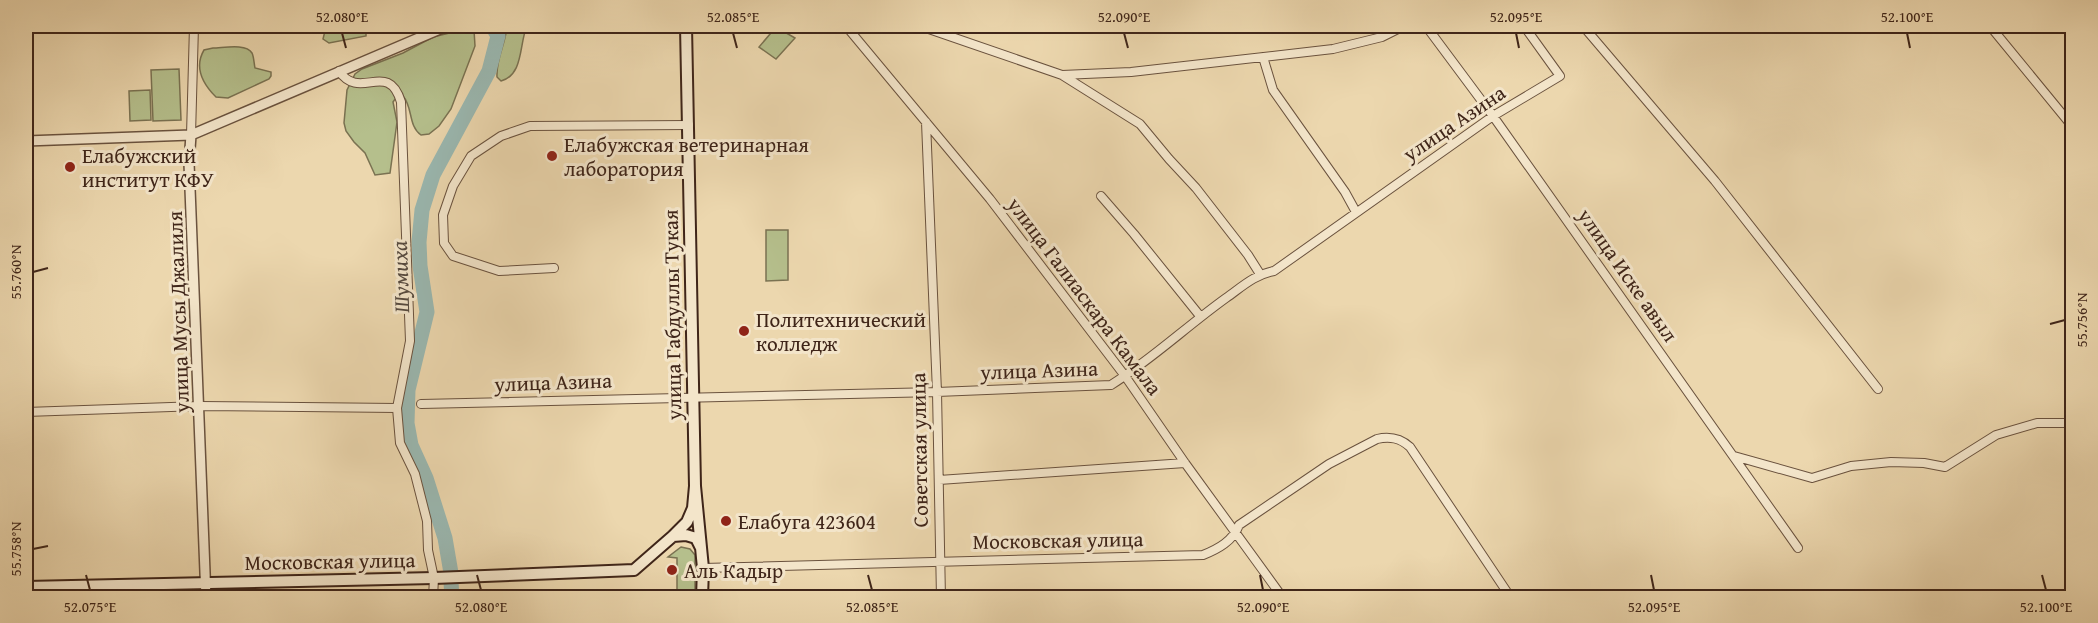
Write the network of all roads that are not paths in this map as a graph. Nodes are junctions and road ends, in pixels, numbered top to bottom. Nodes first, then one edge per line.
1 (194, 26) edge
2 (447, 26) edge
3 (846, 26) edge
4 (920, 26) edge
5 (1404, 26) edge
6 (1426, 26) edge
7 (1524, 26) edge
8 (1583, 26) edge
9 (1990, 26) edge
10 (687, 27) edge
11 (1263, 57) junction
12 (339, 71) junction
13 (1062, 75) junction
14 (1493, 116) junction
15 (926, 122) junction
16 (689, 124) junction
17 (2073, 126) edge
18 (191, 135) junction
19 (26, 141) edge
20 (1101, 196) dead end
21 (1356, 212) junction
22 (554, 268) dead end
23 (1260, 274) junction
24 (1200, 316) junction
25 (1125, 376) junction
26 (1878, 389) dead end
27 (937, 392) junction
28 (693, 396) junction
29 (421, 404) dead end
30 (200, 406) junction
31 (397, 408) junction
32 (26, 412) edge
33 (2072, 423) edge
34 (1734, 456) junction
35 (1185, 463) junction
36 (939, 480) junction
37 (695, 486) junction
38 (1236, 532) junction
39 (673, 536) junction
40 (1798, 548) dead end
41 (702, 551) junction
42 (939, 562) junction
43 (703, 568) junction
44 (434, 578) junction
45 (206, 583) junction
46 (26, 587) edge
47 (206, 597) edge
48 (434, 597) edge
49 (702, 597) edge
50 (940, 597) edge
51 (1282, 597) edge
52 (1510, 597) edge

1 - 18 street, улица Мусы Джалиля
2 - 12 street
3 - 15 street, улица Галиаскара Камала
4 - 13 street
5 - 11 street
6 - 14 street, улица Иске авыл
7 - 14 street, улица Азина
8 - 26 street
9 - 17 street
10 - 16 main road, улица Габдуллы Тукая
11 - 13 street
11 - 21 street
12 - 18 street
12 - 31 street
13 - 23 street
14 - 21 street, улица Азина
14 - 34 street, улица Иске авыл
15 - 25 street, улица Галиаскара Камала
15 - 27 street, Советская улица
16 - 22 street
16 - 28 main road, улица Габдуллы Тукая
18 - 19 street
18 - 30 street, улица Мусы Джалиля
20 - 24 street
21 - 23 street, улица Азина
23 - 24 street, улица Азина
24 - 25 street, улица Азина
25 - 27 street, улица Азина
25 - 35 street, улица Галиаскара Камала
27 - 28 street, улица Азина
27 - 36 street, Советская улица
28 - 29 street, улица Азина
28 - 37 main road, улица Габдуллы Тукая
30 - 31 street
30 - 32 street
30 - 45 street, улица Мусы Джалиля
31 - 44 street
33 - 34 street
34 - 40 street, улица Иске авыл
35 - 36 street
35 - 38 street, улица Галиаскара Камала
36 - 42 street, Советская улица
37 - 39 main road
37 - 41 main road, улица Габдуллы Тукая
38 - 42 street, Московская улица
38 - 51 street, улица Галиаскара Камала
38 - 52 street, Московская улица
39 - 41 main road
39 - 44 main road, Московская улица
41 - 43 main road, улица Габдуллы Тукая
42 - 43 street, Московская улица
42 - 50 street, Советская улица
43 - 49 main road, улица Габдуллы Тукая
44 - 45 main road, Московская улица
44 - 48 street
45 - 46 main road, Московская улица
45 - 47 street, улица Мусы Джалиля

